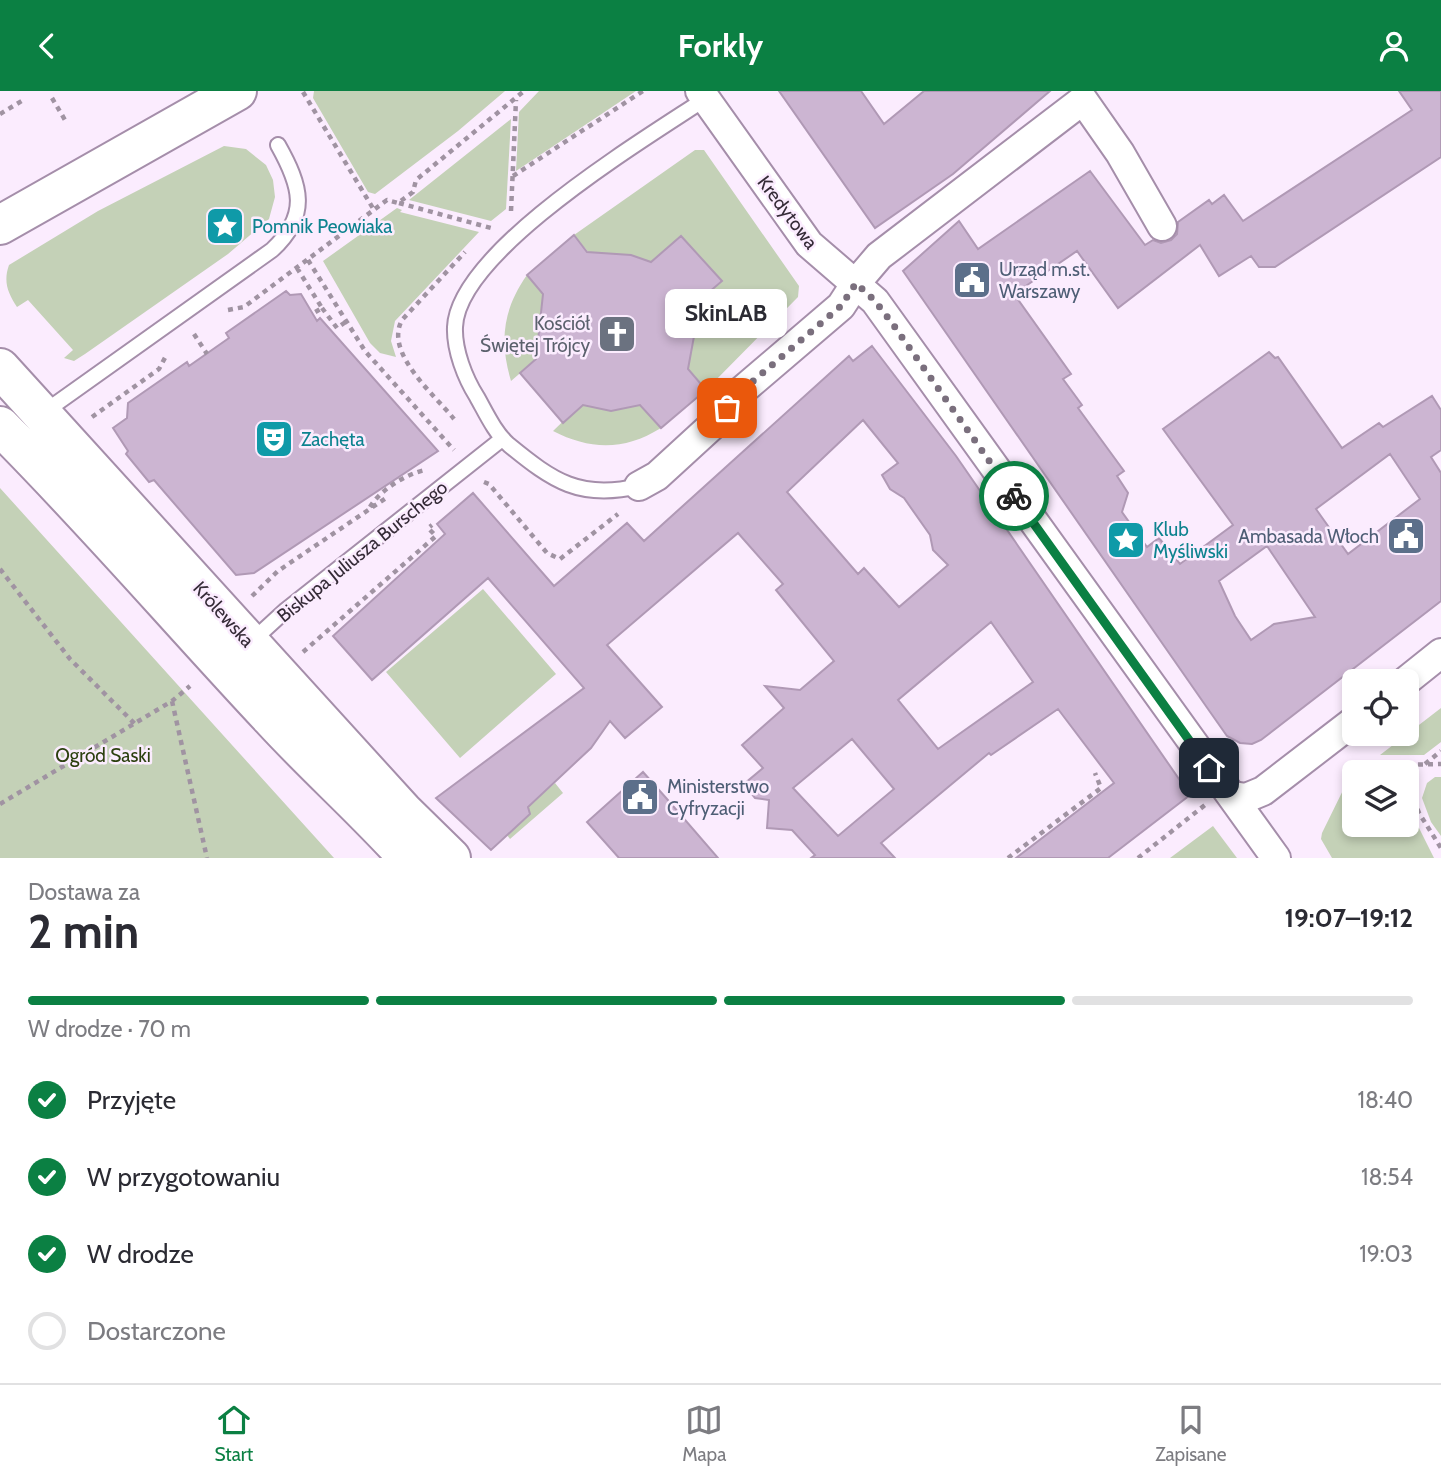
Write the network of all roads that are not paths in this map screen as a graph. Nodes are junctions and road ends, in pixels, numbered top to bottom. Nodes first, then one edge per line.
1 (237, 91) edge
2 (702, 95) edge
3 (278, 145) dead end
4 (0, 225) edge
5 (1162, 226) dead end
6 (856, 283) junction
7 (0, 368) edge
8 (42, 414) junction
9 (0, 426) edge
10 (502, 439) junction
11 (639, 486) joint
12 (1441, 653) edge
13 (237, 654) junction
14 (1419, 671) edge
15 (1342, 730) edge
16 (1233, 796) junction
17 (408, 858) edge
18 (451, 858) edge
19 (1276, 858) edge

1 - 4 street
2 - 6 street, Kredytowa
2 - 10 lane
3 - 8 lane
5 - 6 street
6 - 11 street
6 - 16 street, Kredytowa
7 - 8 street, Królewska
8 - 13 street, Królewska
9 - 13 street, Królewska
10 - 11 lane
10 - 13 lane, Biskupa Juliusza Burschego
12 - 14 street
13 - 17 street, Królewska
13 - 18 street, Królewska
15 - 16 street
16 - 19 street, Kredytowa

